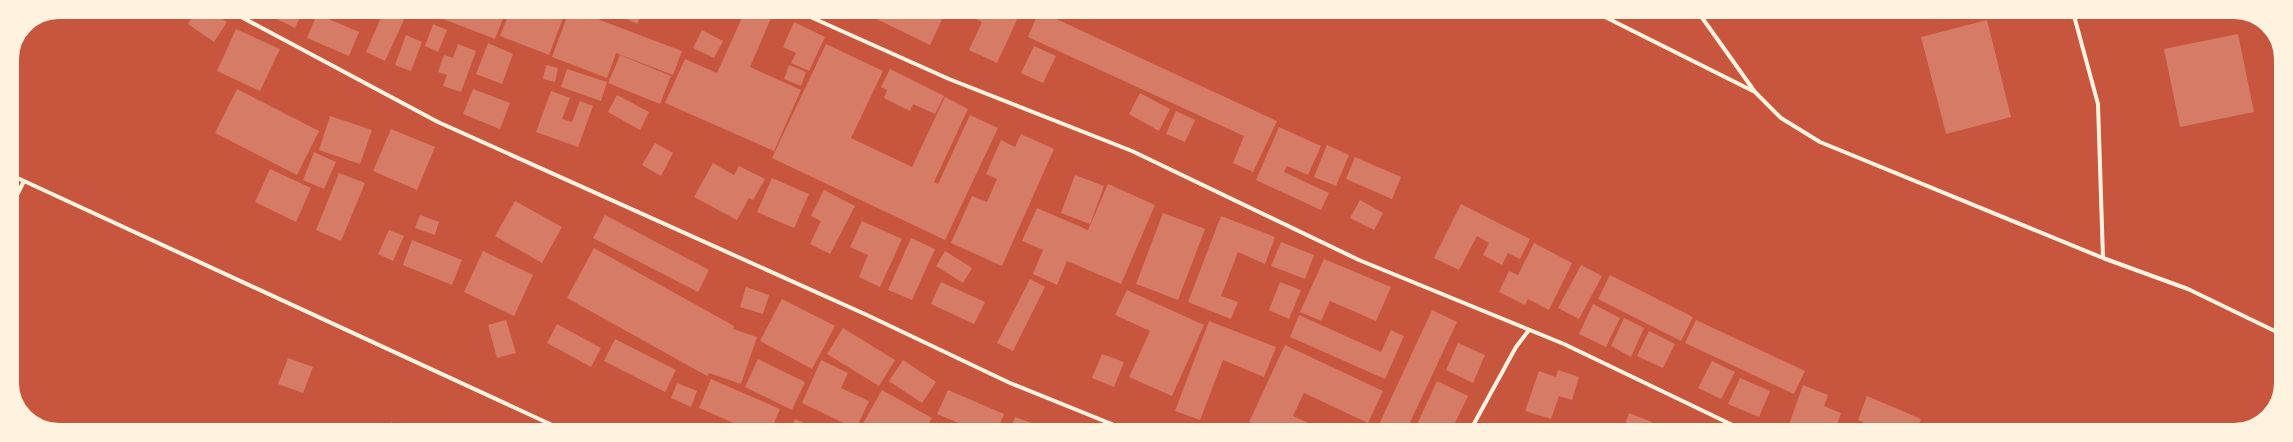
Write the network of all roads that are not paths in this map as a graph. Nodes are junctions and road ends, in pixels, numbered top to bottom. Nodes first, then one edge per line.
1 (243, 18) edge
2 (813, 18) edge
3 (1607, 18) edge
4 (1702, 18) edge
5 (2075, 18) edge
6 (1755, 92) junction
7 (18, 178) edge
8 (24, 181) junction
9 (18, 193) edge
10 (2103, 258) junction
11 (1529, 330) junction
12 (2275, 331) edge
13 (550, 424) edge
14 (1112, 424) edge
15 (1474, 424) edge
16 (1730, 424) edge

1 - 14 street
2 - 11 street
3 - 6 street
4 - 6 street
5 - 10 street
6 - 10 street
7 - 8 street
8 - 9 street
8 - 13 street
10 - 12 street
11 - 15 street
11 - 16 street

